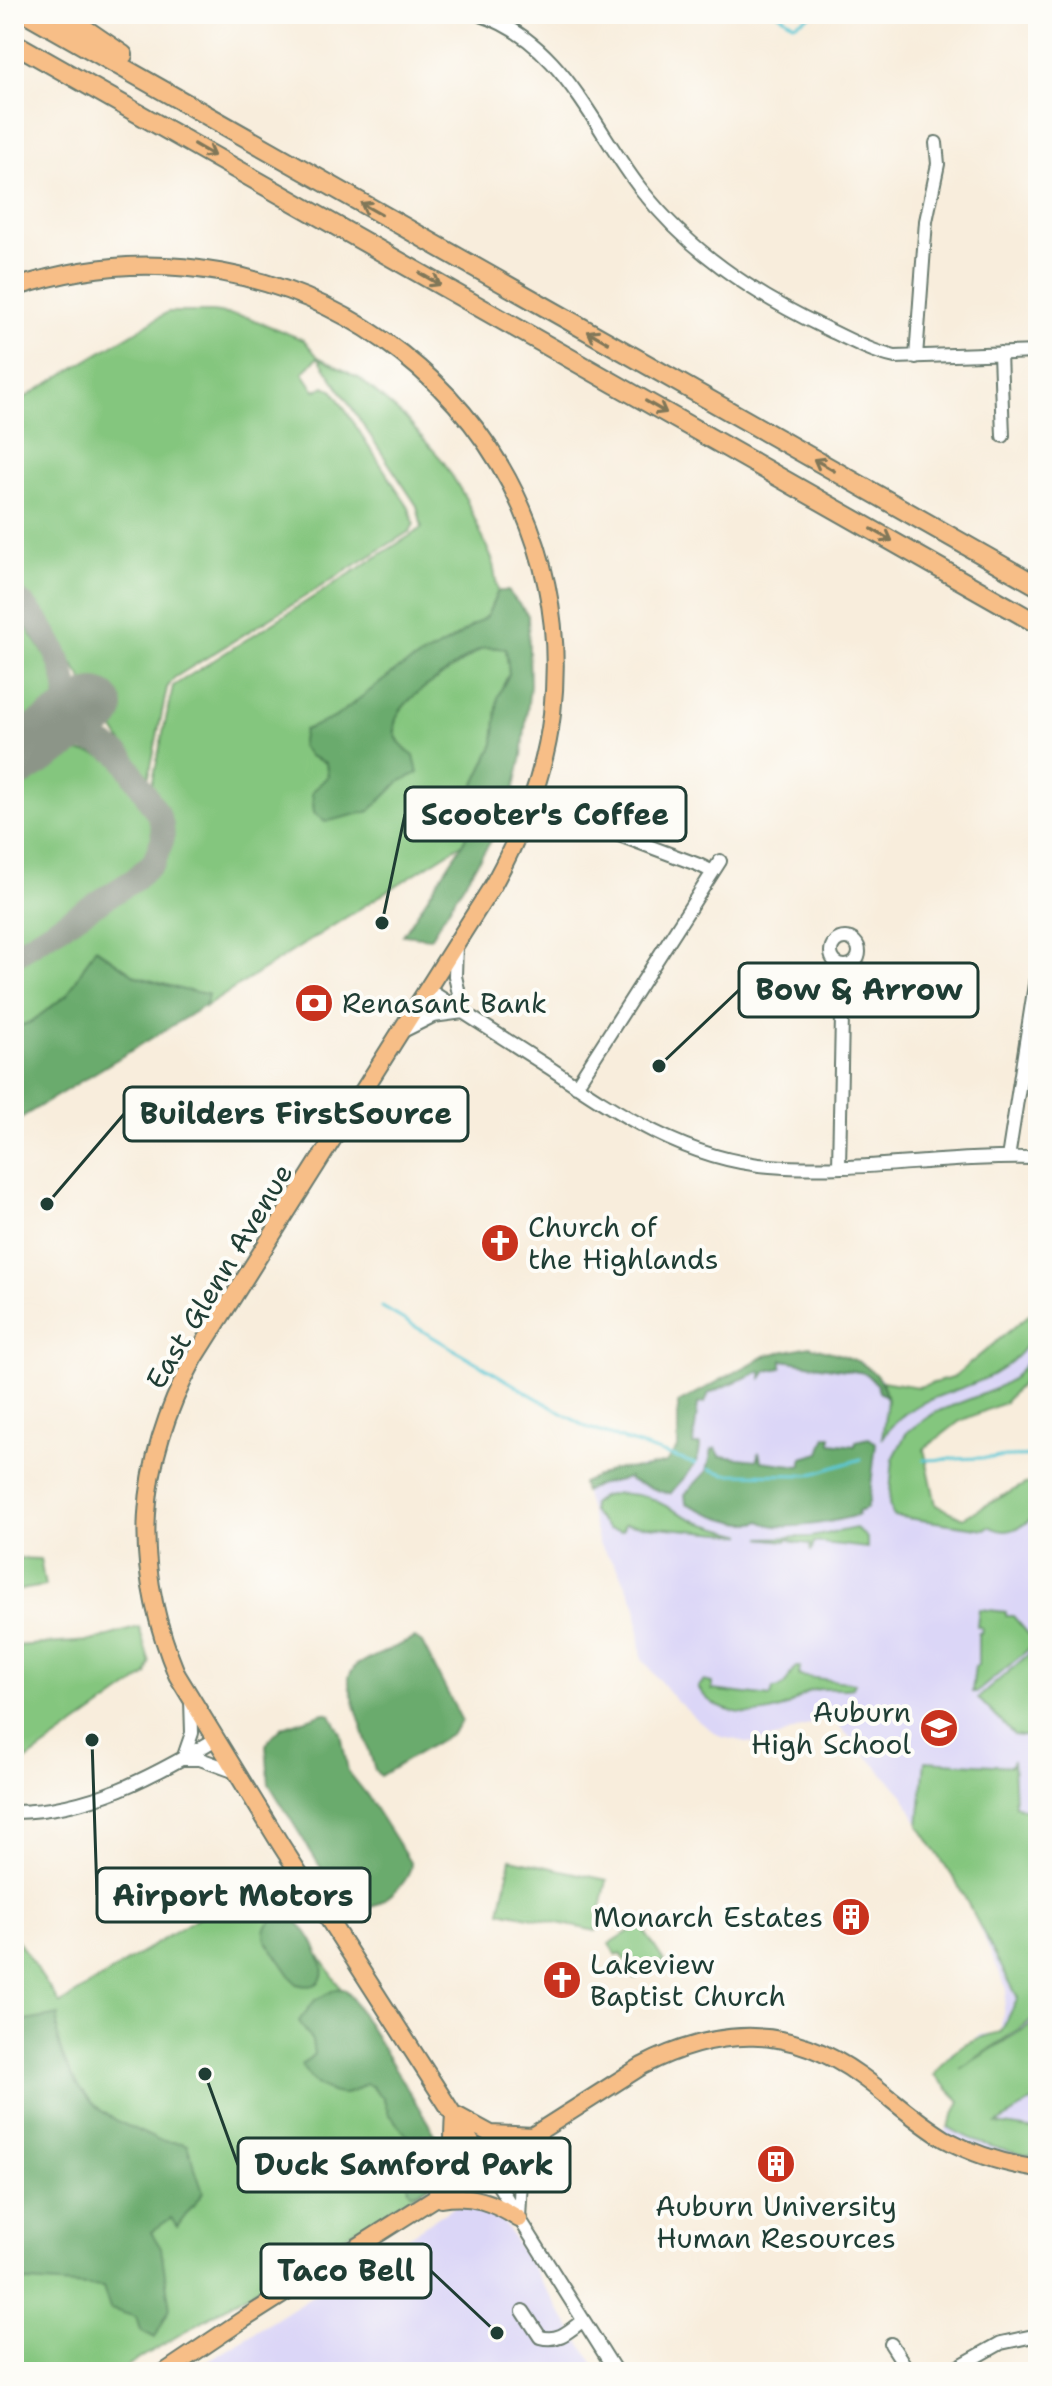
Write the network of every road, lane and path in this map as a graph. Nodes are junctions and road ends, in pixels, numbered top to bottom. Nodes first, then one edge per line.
1 (28, 14) edge
2 (63, 14) edge
3 (478, 14) edge
4 (14, 43) edge
5 (14, 53) edge
6 (200, 111) junction
7 (166, 129) junction
8 (936, 143) dead end
9 (14, 288) edge
10 (1038, 352) edge
11 (1000, 353) junction
12 (916, 357) junction
13 (1003, 436) dead end
14 (1038, 586) edge
15 (1038, 624) edge
16 (531, 802) junction
17 (456, 942) junction
18 (1038, 965) edge
19 (843, 966) dead end
20 (427, 989) junction
21 (463, 1012) junction
22 (398, 1034) junction
23 (576, 1086) junction
24 (1008, 1158) junction
25 (1038, 1158) edge
26 (839, 1167) junction
27 (191, 1700) junction
28 (216, 1739) junction
29 (183, 1759) junction
30 (236, 1772) junction
31 (14, 1812) edge
32 (454, 2115) junction
33 (535, 2135) junction
34 (487, 2167) junction
35 (1038, 2169) edge
36 (431, 2201) junction
37 (519, 2219) junction
38 (523, 2311) dead end
39 (582, 2321) junction
40 (1038, 2335) edge
41 (891, 2344) dead end
42 (165, 2372) edge
43 (616, 2372) edge
44 (909, 2372) edge
45 (949, 2372) edge

1 - 6 highway
2 - 6 highway
3 - 12 street
4 - 7 highway
5 - 7 highway
14 -> 6 highway
7 -> 15 highway
8 - 12 street
9 - 16 main road, East Glenn Avenue
10 - 11 street
11 - 12 street
11 - 13 street
16 - 17 main road, East Glenn Avenue
16 - 23 street
17 - 20 main road, East Glenn Avenue
17 - 21 street
18 - 24 street
19 - 26 street
20 - 21 street
20 - 22 main road, East Glenn Avenue
21 - 22 street
21 - 23 street
22 - 27 main road, East Glenn Avenue
23 - 26 street
24 - 25 street
24 - 26 street
27 - 28 main road, East Glenn Avenue
27 - 29 street
28 - 29 street
28 - 30 main road, East Glenn Avenue
29 - 30 street
29 - 31 street
30 - 32 main road, East Glenn Avenue
32 - 33 main road
32 - 34 main road, East Glenn Avenue
32 - 36 main road
33 - 34 main road
33 - 35 main road
33 - 37 street
34 - 36 main road
34 - 37 street, East Glenn Avenue
36 - 37 main road
36 - 42 main road
37 - 39 street, East Glenn Avenue
38 - 39 street
39 - 43 street, East Glenn Avenue
40 - 45 street
41 - 44 street

